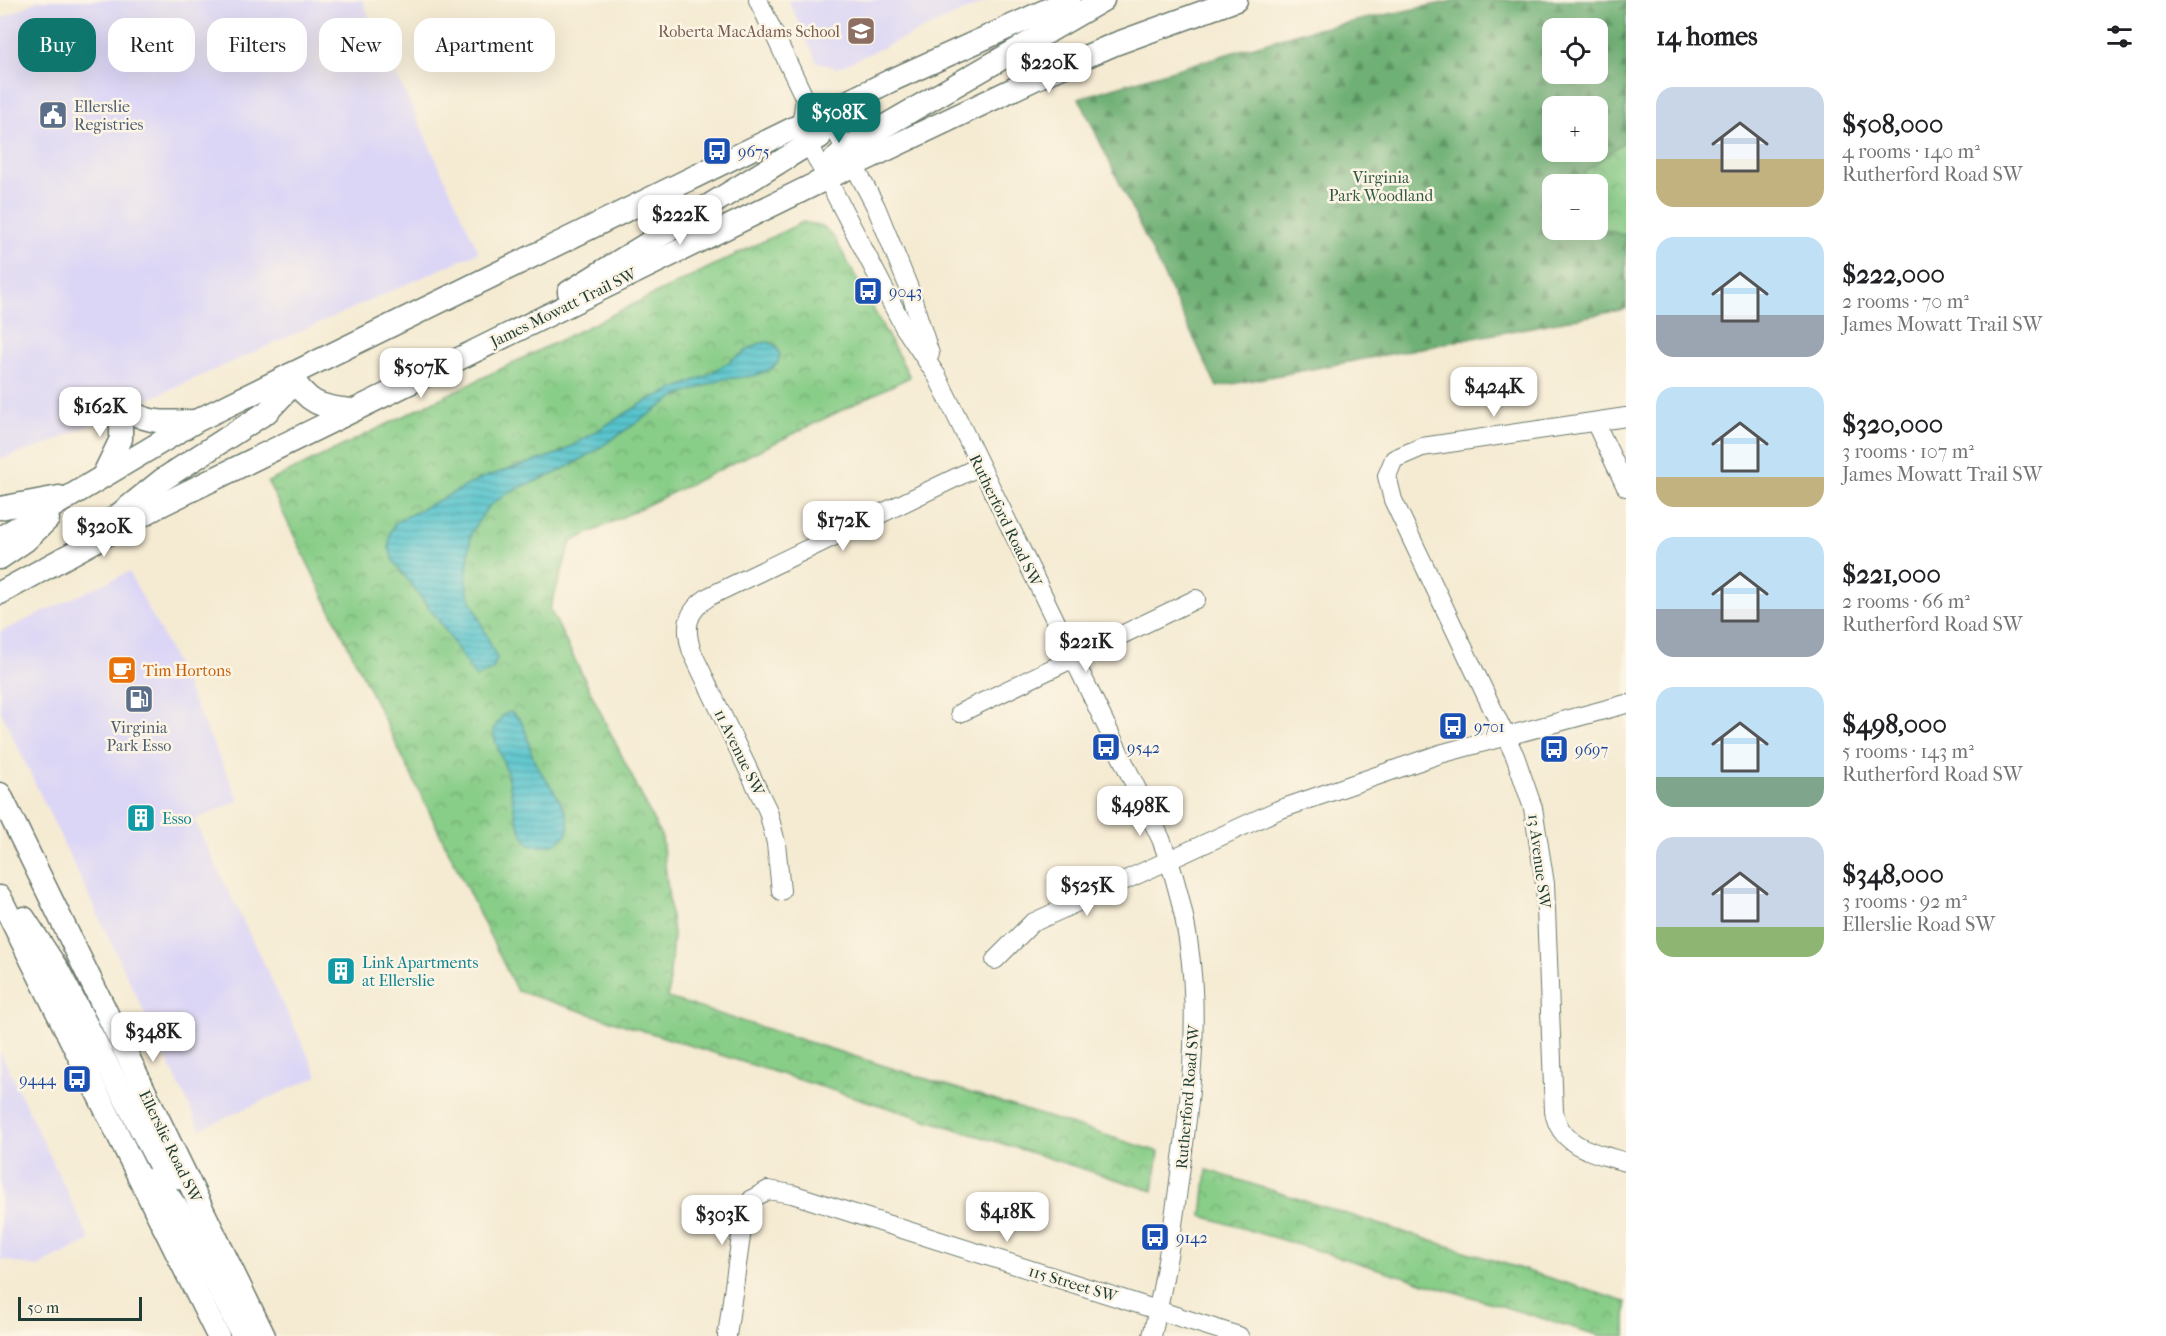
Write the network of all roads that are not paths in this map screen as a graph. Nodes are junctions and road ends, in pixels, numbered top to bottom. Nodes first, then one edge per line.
1 (759, 0) edge
2 (1069, 0) edge
3 (1103, 0) edge
4 (1236, 0) edge
5 (805, 99) junction
6 (827, 114) junction
7 (805, 135) junction
8 (849, 157) junction
9 (826, 179) junction
10 (532, 323) junction
11 (290, 375) junction
12 (937, 376) junction
13 (351, 410) junction
14 (1626, 417) edge
15 (198, 420) junction
16 (1595, 422) junction
17 (980, 466) junction
18 (102, 477) junction
19 (1626, 487) edge
20 (73, 495) junction
21 (0, 508) edge
22 (0, 538) edge
23 (85, 546) junction
24 (0, 558) edge
25 (0, 594) edge
26 (1196, 599) dead end
27 (1074, 659) junction
28 (1626, 704) edge
29 (960, 713) dead end
30 (1505, 735) junction
31 (0, 794) edge
32 (1168, 858) junction
33 (0, 889) edge
34 (781, 891) dead end
35 (0, 897) edge
36 (994, 960) dead end
37 (1626, 1162) edge
38 (140, 1178) junction
39 (188, 1180) junction
40 (1158, 1310) junction
41 (218, 1336) edge
42 (243, 1336) edge
43 (264, 1336) edge
44 (727, 1336) edge
45 (1152, 1336) edge
46 (1239, 1336) edge

1 - 5 street
2 - 6 main road
3 - 8 main road
4 - 8 main road
5 - 6 street, Rutherford Road SW
5 - 7 street
6 - 7 main road
6 - 8 street, Rutherford Road SW
7 - 9 street, Rutherford Road SW
7 - 10 main road
7 - 11 main road
8 - 9 main road
8 - 12 street, Rutherford Road SW
9 - 10 main road, James Mowatt Trail SW
9 - 12 street, Rutherford Road SW
10 - 13 main road, James Mowatt Trail SW
11 - 13 main road
11 - 15 main road
11 - 23 main road
12 - 17 street, Rutherford Road SW
13 - 23 main road, James Mowatt Trail SW
14 - 16 street
15 - 18 main road
15 - 18 main road
16 - 19 street
16 - 30 street, 13 Avenue SW
17 - 27 street, Rutherford Road SW
17 - 34 street, 11 Avenue SW
18 - 20 main road
20 - 21 main road
20 - 22 main road
20 - 24 main road
23 - 25 main road, James Mowatt Trail SW
26 - 27 street
27 - 29 street
27 - 32 street, Rutherford Road SW
28 - 30 street
30 - 32 street
30 - 37 street, 13 Avenue SW
31 - 39 main road, Ellerslie Road SW
32 - 36 street
32 - 40 street, Rutherford Road SW
33 - 39 main road
35 - 38 main road
38 - 41 main road
38 - 42 main road
39 - 43 main road, Ellerslie Road SW
40 - 44 street, 115 Street SW
40 - 45 street, Rutherford Road SW
40 - 46 street, 115 Street SW

